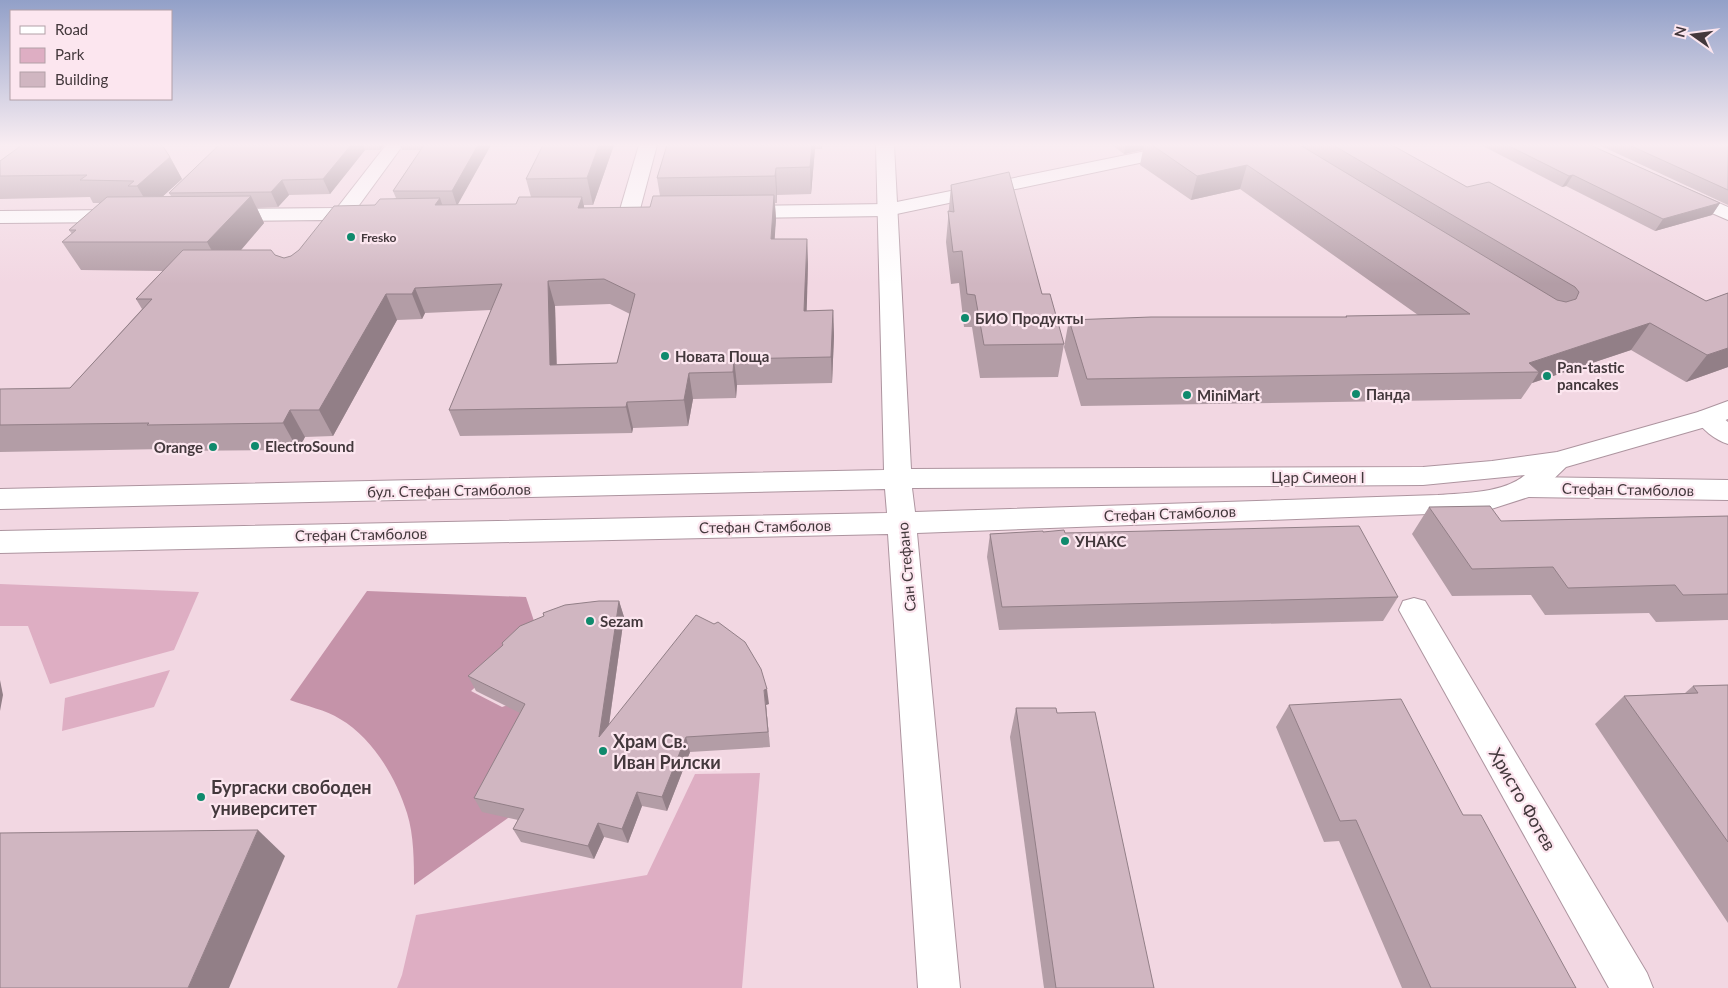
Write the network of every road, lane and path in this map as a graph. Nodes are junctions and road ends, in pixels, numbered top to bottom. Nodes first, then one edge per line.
1 (360, 191) edge
2 (629, 191) edge
3 (886, 191) edge
4 (978, 191) edge
5 (1677, 191) edge
6 (887, 210) junction
7 (716, 212) edge
8 (648, 213) edge
9 (342, 214) junction
10 (381, 214) edge
11 (1728, 214) edge
12 (206, 215) edge
13 (0, 216) edge
14 (140, 216) edge
15 (325, 237) edge
16 (1718, 413) edge
17 (1728, 435) edge
18 (1557, 461) junction
19 (898, 480) junction
20 (1528, 487) junction
21 (1728, 490) edge
22 (0, 499) edge
23 (902, 522) junction
24 (0, 542) edge
25 (1414, 610) dead end
26 (939, 988) edge
27 (1632, 988) edge

1 - 9 street
2 - 8 street
3 - 6 street, Сан Стефано
4 - 6 street
5 - 11 street
6 - 7 street
6 - 19 street, Сан Стефано
9 - 10 street
9 - 12 street
9 - 15 street
13 - 14 street
16 - 17 street
16 - 18 street, Цар Симеон I
18 - 19 street, Цар Симеон I
18 - 20 street, Стефан Стамболов
19 - 22 street, бул. Стефан Стамболов
19 - 23 street, Сан Стефано
20 - 21 street, Стефан Стамболов
20 - 23 street, Стефан Стамболов
23 - 24 street, Стефан Стамболов
23 - 26 street, Сан Стефано
25 - 27 street, Христо Фотев

